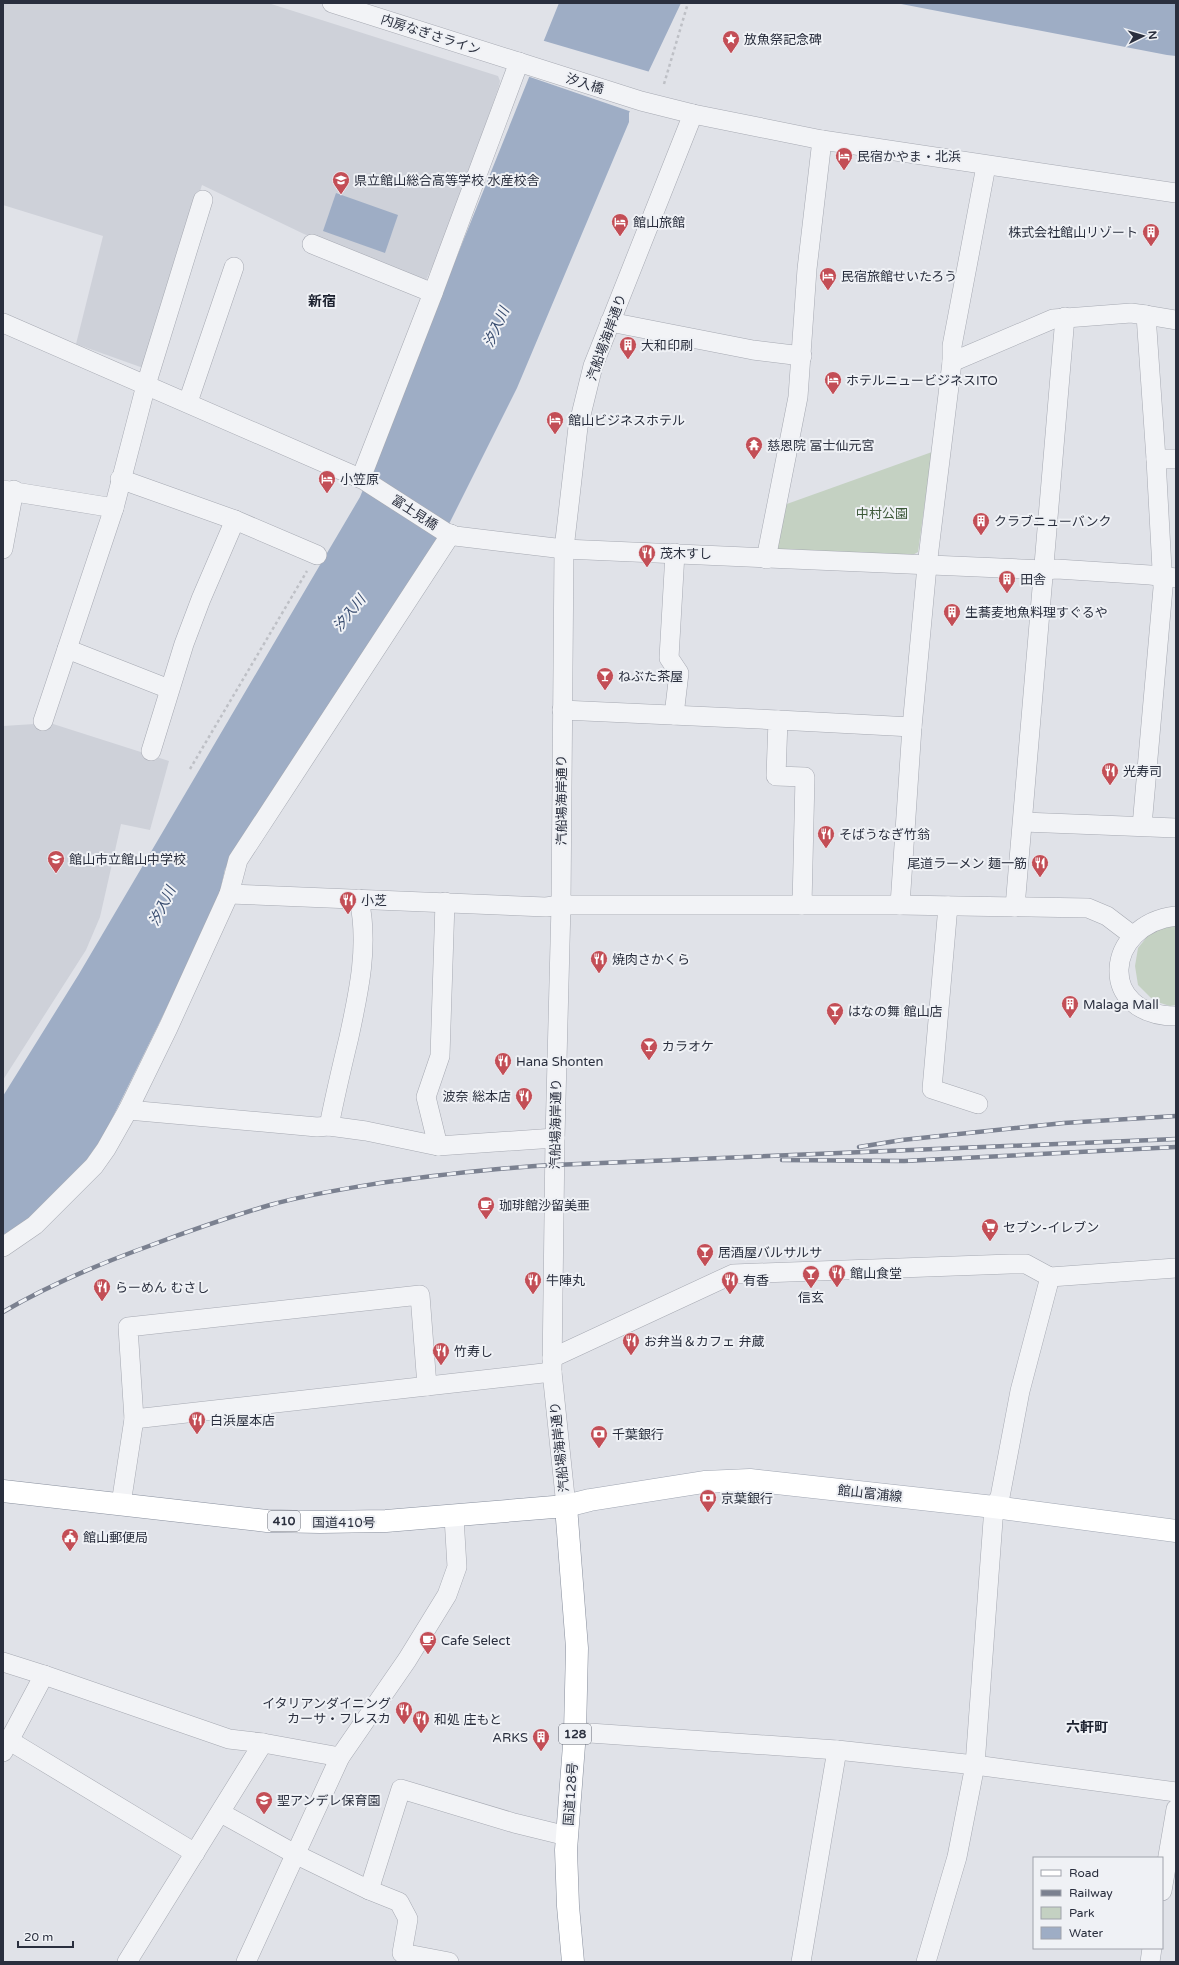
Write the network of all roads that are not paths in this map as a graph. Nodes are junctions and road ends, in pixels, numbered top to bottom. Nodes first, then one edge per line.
1 (332, 3) edge
2 (525, 64) junction
3 (693, 114) junction
4 (822, 140) junction
5 (986, 166) junction
6 (1176, 193) edge
7 (203, 200) dead end
8 (312, 244) dead end
9 (234, 267) dead end
10 (433, 293) junction
11 (1146, 314) junction
12 (1065, 317) junction
13 (1176, 320) edge
14 (610, 322) junction
15 (3, 323) edge
16 (802, 356) junction
17 (952, 362) junction
18 (146, 385) junction
19 (188, 402) junction
20 (1156, 459) junction
21 (1176, 459) edge
22 (120, 479) junction
23 (362, 479) junction
24 (8, 490) edge
25 (114, 508) junction
26 (235, 520) junction
27 (448, 533) junction
28 (3, 549) edge
29 (564, 549) junction
30 (676, 553) junction
31 (317, 555) road end
32 (766, 559) junction
33 (927, 566) junction
34 (1044, 570) junction
35 (1169, 578) edge
36 (67, 649) junction
37 (169, 689) junction
38 (562, 710) junction
39 (674, 715) junction
40 (778, 720) junction
41 (43, 721) dead end
42 (912, 727) junction
43 (150, 751) dead end
44 (1023, 822) junction
45 (1142, 826) junction
46 (1176, 828) edge
47 (229, 894) junction
48 (359, 898) junction
49 (445, 902) junction
50 (561, 905) junction
51 (802, 905) junction
52 (900, 905) junction
53 (948, 906) junction
54 (1015, 907) junction
55 (1176, 916) edge
56 (1132, 935) junction
57 (1176, 1016) edge
58 (978, 1104) dead end
59 (128, 1110) junction
60 (329, 1126) junction
61 (555, 1138) junction
62 (438, 1146) junction
63 (3, 1247) edge
64 (1176, 1268) edge
65 (1050, 1277) junction
66 (552, 1365) junction
67 (428, 1386) junction
68 (134, 1419) junction
69 (3, 1491) edge
70 (121, 1504) junction
71 (566, 1506) junction
72 (994, 1507) junction
73 (454, 1517) junction
74 (1176, 1531) edge
75 (3, 1662) edge
76 (44, 1674) junction
77 (575, 1732) junction
78 (263, 1743) junction
79 (7, 1746) edge
80 (837, 1750) junction
81 (340, 1757) junction
82 (975, 1765) junction
83 (1176, 1792) edge
84 (1176, 1809) edge
85 (221, 1813) junction
86 (568, 1836) junction
87 (195, 1853) junction
88 (295, 1854) junction
89 (1163, 1885) edge
90 (369, 1890) junction
91 (1152, 1949) edge
92 (127, 1962) edge
93 (246, 1962) edge
94 (449, 1962) edge
95 (573, 1962) edge
96 (801, 1962) edge
97 (926, 1962) edge
98 (1150, 1962) edge

1 - 2 street, 内房なぎさライン
2 - 3 street, 汐入橋
2 - 10 street
3 - 4 street, 汐入橋
3 - 14 street, 汽船場海岸通り
4 - 5 street, 汐入橋
4 - 16 street
5 - 6 street, 汐入橋
5 - 17 street
7 - 18 street
8 - 10 street
9 - 19 street
10 - 23 street
11 - 12 street
11 - 13 street
11 - 20 street
12 - 17 street
12 - 34 street
14 - 16 street
14 - 29 street, 汽船場海岸通り
15 - 18 street, 富士見橋
16 - 32 street
17 - 33 street
18 - 19 street, 富士見橋
18 - 22 street
19 - 23 street, 富士見橋
20 - 21 street
20 - 35 street
22 - 25 street
22 - 26 street
23 - 27 street, 富士見橋
24 - 25 street
24 - 28 street
25 - 36 street
26 - 31 street
26 - 37 street
27 - 29 street
27 - 47 street
29 - 30 street
29 - 38 street, 汽船場海岸通り
30 - 32 street
30 - 39 street
32 - 33 street
33 - 34 street
33 - 42 street
34 - 35 street
34 - 44 street
35 - 45 street
36 - 37 street
36 - 41 street
37 - 43 street
38 - 39 street
38 - 50 street, 汽船場海岸通り
39 - 40 street
40 - 42 street
40 - 51 street
42 - 52 street
44 - 45 street
44 - 54 street
45 - 46 street
47 - 48 street
47 - 59 street
48 - 49 street
48 - 60 street
49 - 50 street
49 - 62 street
50 - 51 street
50 - 61 street, 汽船場海岸通り
51 - 52 street
52 - 53 street
53 - 54 street
53 - 58 street
54 - 56 street
55 - 56 street
56 - 57 street
59 - 60 street
59 - 63 street
60 - 62 street
61 - 62 street
61 - 66 street, 汽船場海岸通り
64 - 65 street
65 - 66 street
65 - 72 street
66 - 67 street
66 - 71 street, 汽船場海岸通り
67 - 68 street
67 - 68 street
68 - 70 street
69 - 70 main road, 国道410号 / 410
70 - 73 main road, 国道410号 / 410
71 - 72 main road, 館山富浦線
71 - 73 main road, 国道410号 / 410
71 - 77 main road, 国道128号 / 128
72 - 74 main road, 館山富浦線
72 - 82 street
73 - 81 street
75 - 76 street
76 - 78 street
76 - 79 street
77 - 80 street
77 - 86 main road, 国道128号 / 128
78 - 81 street
78 - 85 street
79 - 87 street
80 - 82 street
80 - 96 street
81 - 88 street
82 - 83 street
82 - 97 street
84 - 89 street
85 - 87 street
85 - 88 street
86 - 90 street
86 - 95 main road, 国道128号 / 128
87 - 92 street
88 - 90 street
88 - 93 street
90 - 94 street
91 - 98 street

